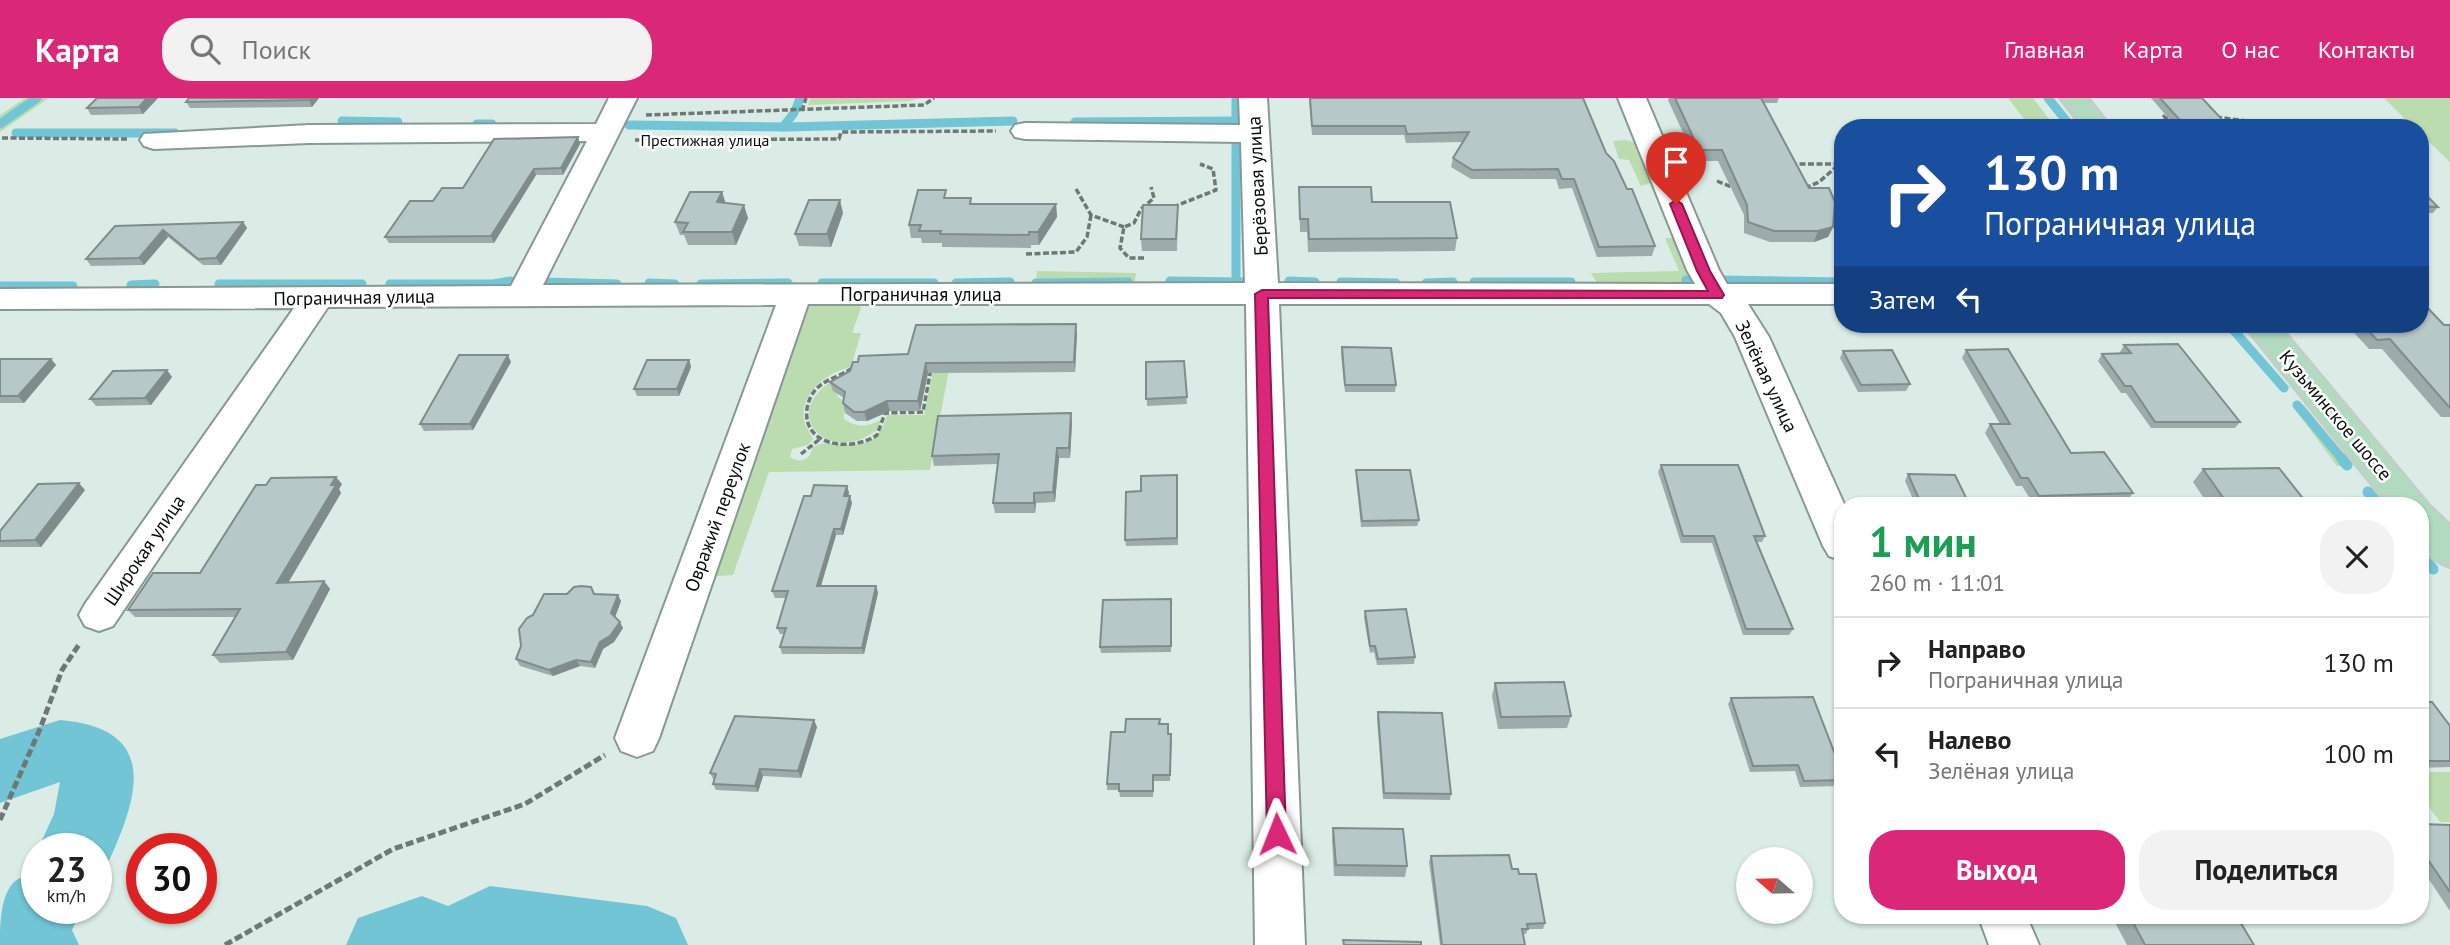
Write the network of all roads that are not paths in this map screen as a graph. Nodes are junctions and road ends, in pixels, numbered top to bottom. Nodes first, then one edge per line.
1 (1632, 98) edge
2 (2074, 98) edge
3 (614, 115) edge
4 (1253, 116) edge
5 (2091, 119) edge
6 (1025, 131) road end
7 (154, 140) road end
8 (1262, 294) junction
9 (1834, 294) edge
10 (522, 295) junction
11 (793, 295) junction
12 (1718, 295) junction
13 (318, 297) junction
14 (0, 299) edge
15 (2268, 333) edge
16 (2404, 497) edge
17 (1834, 525) edge
18 (2429, 527) edge
19 (2450, 552) edge
20 (99, 615) road end
21 (637, 738) road end
22 (2005, 924) edge
23 (1280, 945) edge
24 (2014, 945) edge

1 - 12 street, Зелёная улица
2 - 5 main road
3 - 7 street
3 - 10 street
4 - 6 street
4 - 8 street, Берёзовая улица
8 - 11 street, Пограничная улица
8 - 12 street, Пограничная улица
8 - 23 street, Берёзовая улица
9 - 12 street, Пограничная улица
10 - 11 street, Пограничная улица
10 - 13 street, Пограничная улица
11 - 21 street, Овражий переулок
12 - 17 street, Зелёная улица
13 - 14 street, Пограничная улица
13 - 20 street, Широкая улица
15 - 16 main road, Кузьминское шоссе
18 - 19 main road
22 - 24 street

